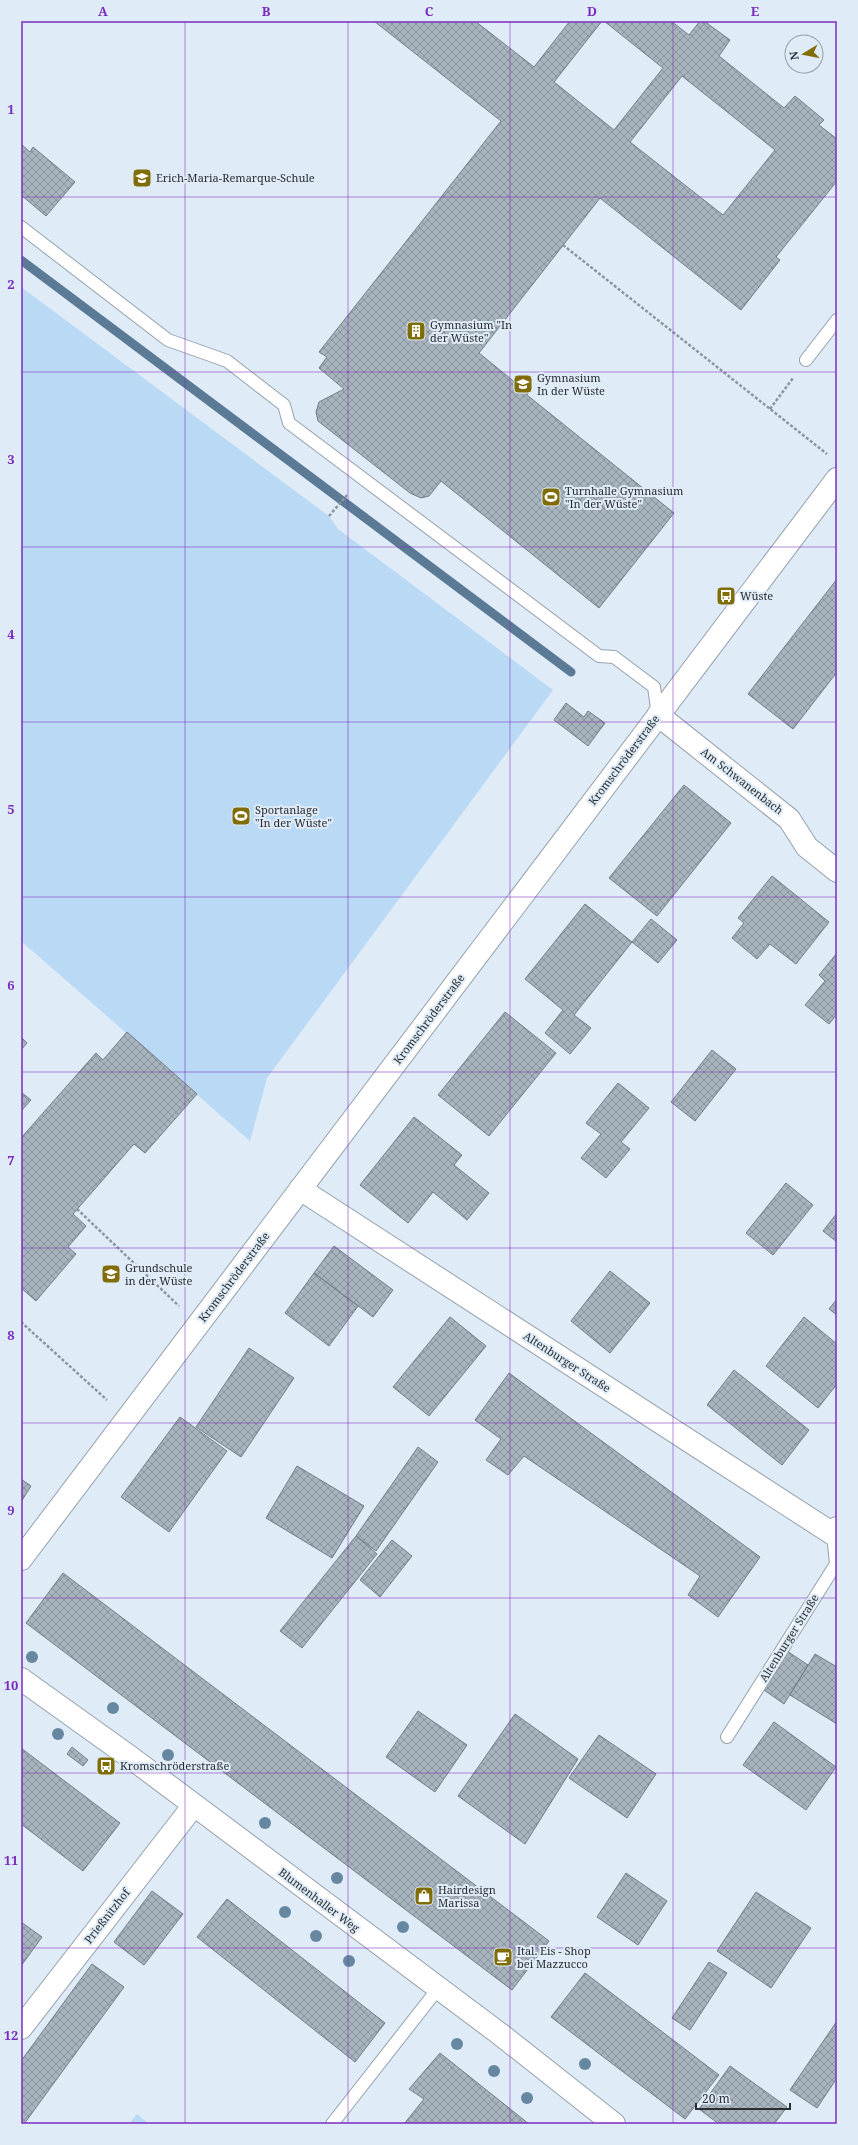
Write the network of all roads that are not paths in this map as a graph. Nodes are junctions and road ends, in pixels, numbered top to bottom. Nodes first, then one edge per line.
1 (21, 227) edge
2 (837, 320) edge
3 (806, 360) road end
4 (837, 479) edge
5 (658, 715) junction
6 (837, 870) edge
7 (300, 1189) junction
8 (835, 1531) edge
9 (21, 1559) edge
10 (23, 1685) edge
11 (727, 1736) dead end
12 (194, 1805) junction
13 (437, 1990) junction
14 (21, 2028) edge
15 (332, 2124) edge
16 (614, 2124) edge

1 - 5 lane
2 - 3 lane
4 - 5 street, Kromschröderstraße
5 - 6 street, Am Schwanenbach
5 - 7 street, Kromschröderstraße
7 - 8 street, Altenburger Straße
7 - 9 street, Kromschröderstraße
8 - 11 lane, Altenburger Straße
10 - 12 street, Blumenhaller Weg
12 - 13 street, Blumenhaller Weg
12 - 14 street, Prießnitzhof
13 - 15 lane
13 - 16 street, Blumenhaller Weg

